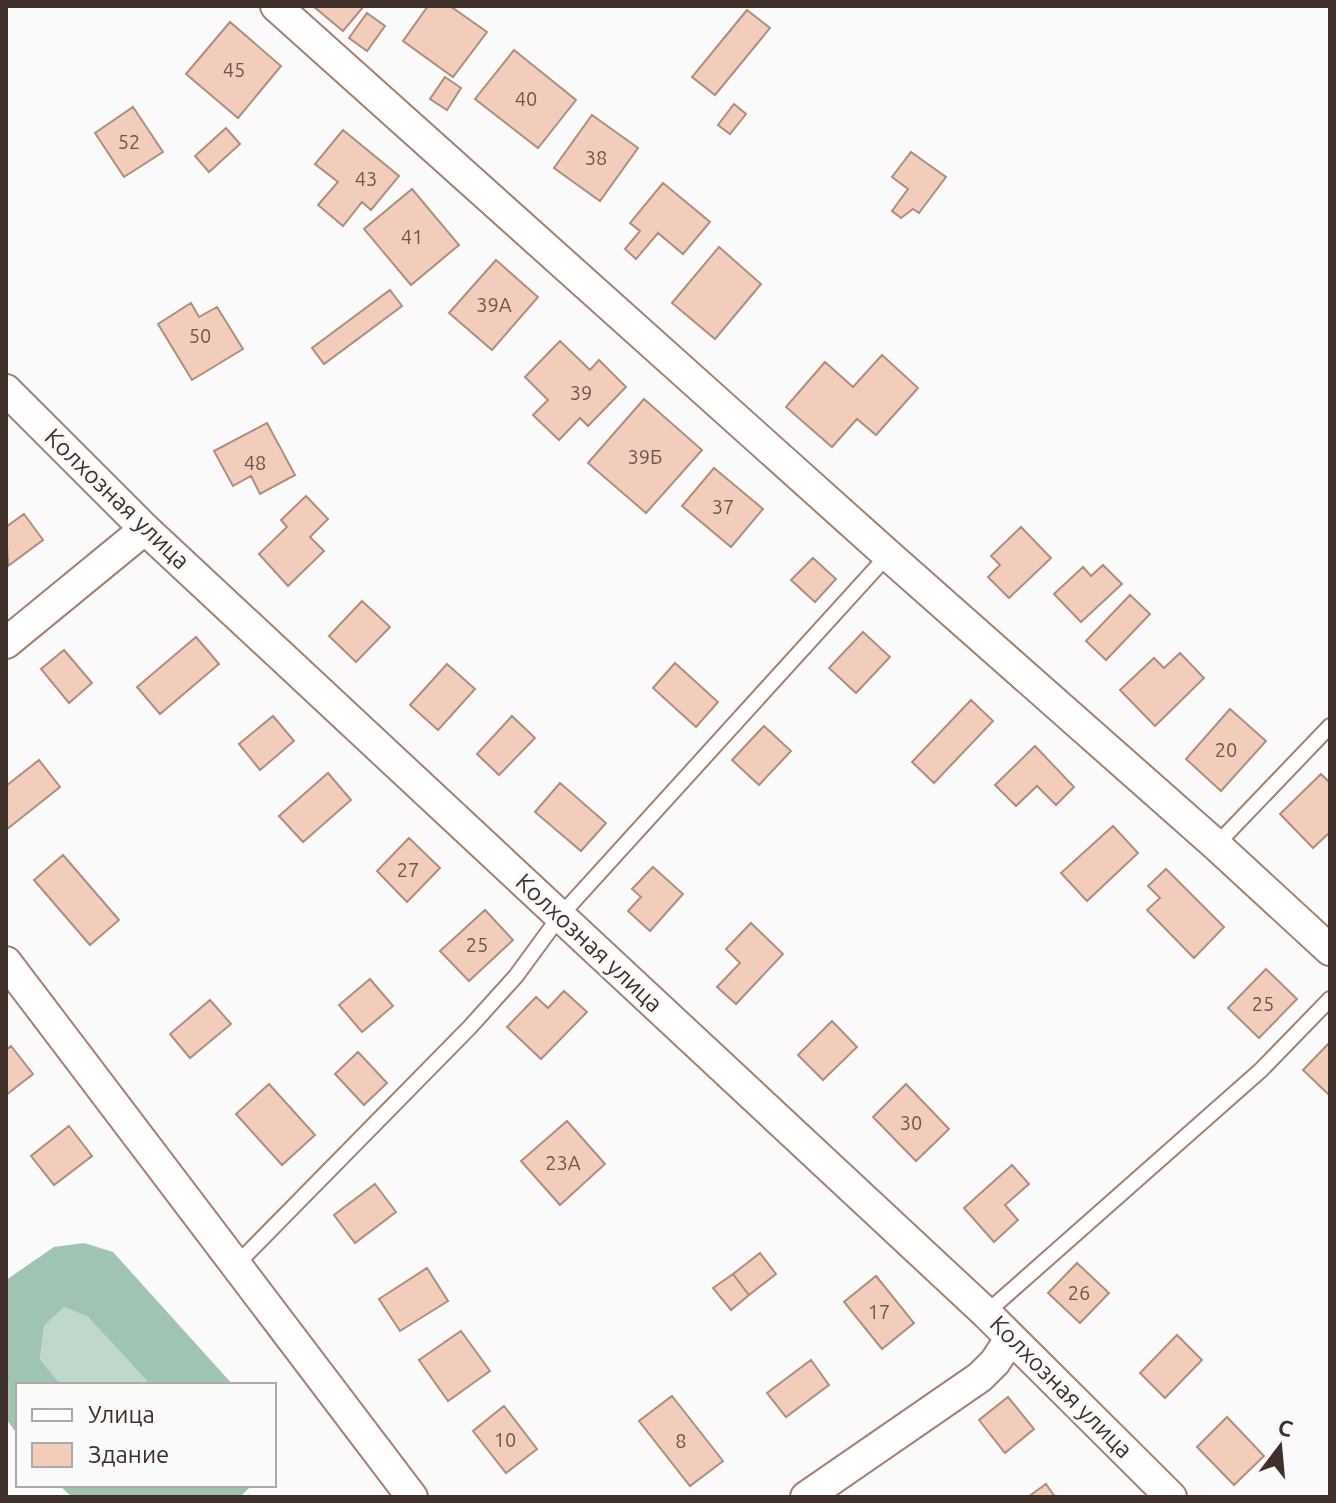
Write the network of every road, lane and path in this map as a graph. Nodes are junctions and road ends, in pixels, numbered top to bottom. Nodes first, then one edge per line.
1 (276, 6) edge
2 (6, 390) edge
3 (145, 529) junction
4 (888, 555) junction
5 (6, 643) edge
6 (1330, 726) edge
7 (1216, 845) junction
8 (560, 916) junction
9 (1330, 950) edge
10 (6, 962) edge
11 (1330, 999) edge
12 (236, 1265) junction
13 (986, 1313) junction
14 (1010, 1339) junction
15 (412, 1497) edge
16 (806, 1497) edge
17 (1171, 1497) edge

1 - 4 street
2 - 3 street, Колхозная улица
3 - 5 street
3 - 8 street, Колхозная улица
4 - 7 street
4 - 8 lane
6 - 7 lane
7 - 9 street
8 - 12 lane
8 - 13 street, Колхозная улица
10 - 12 street
11 - 13 lane
12 - 15 street
13 - 14 street, Колхозная улица
14 - 16 street
14 - 17 street, Колхозная улица

